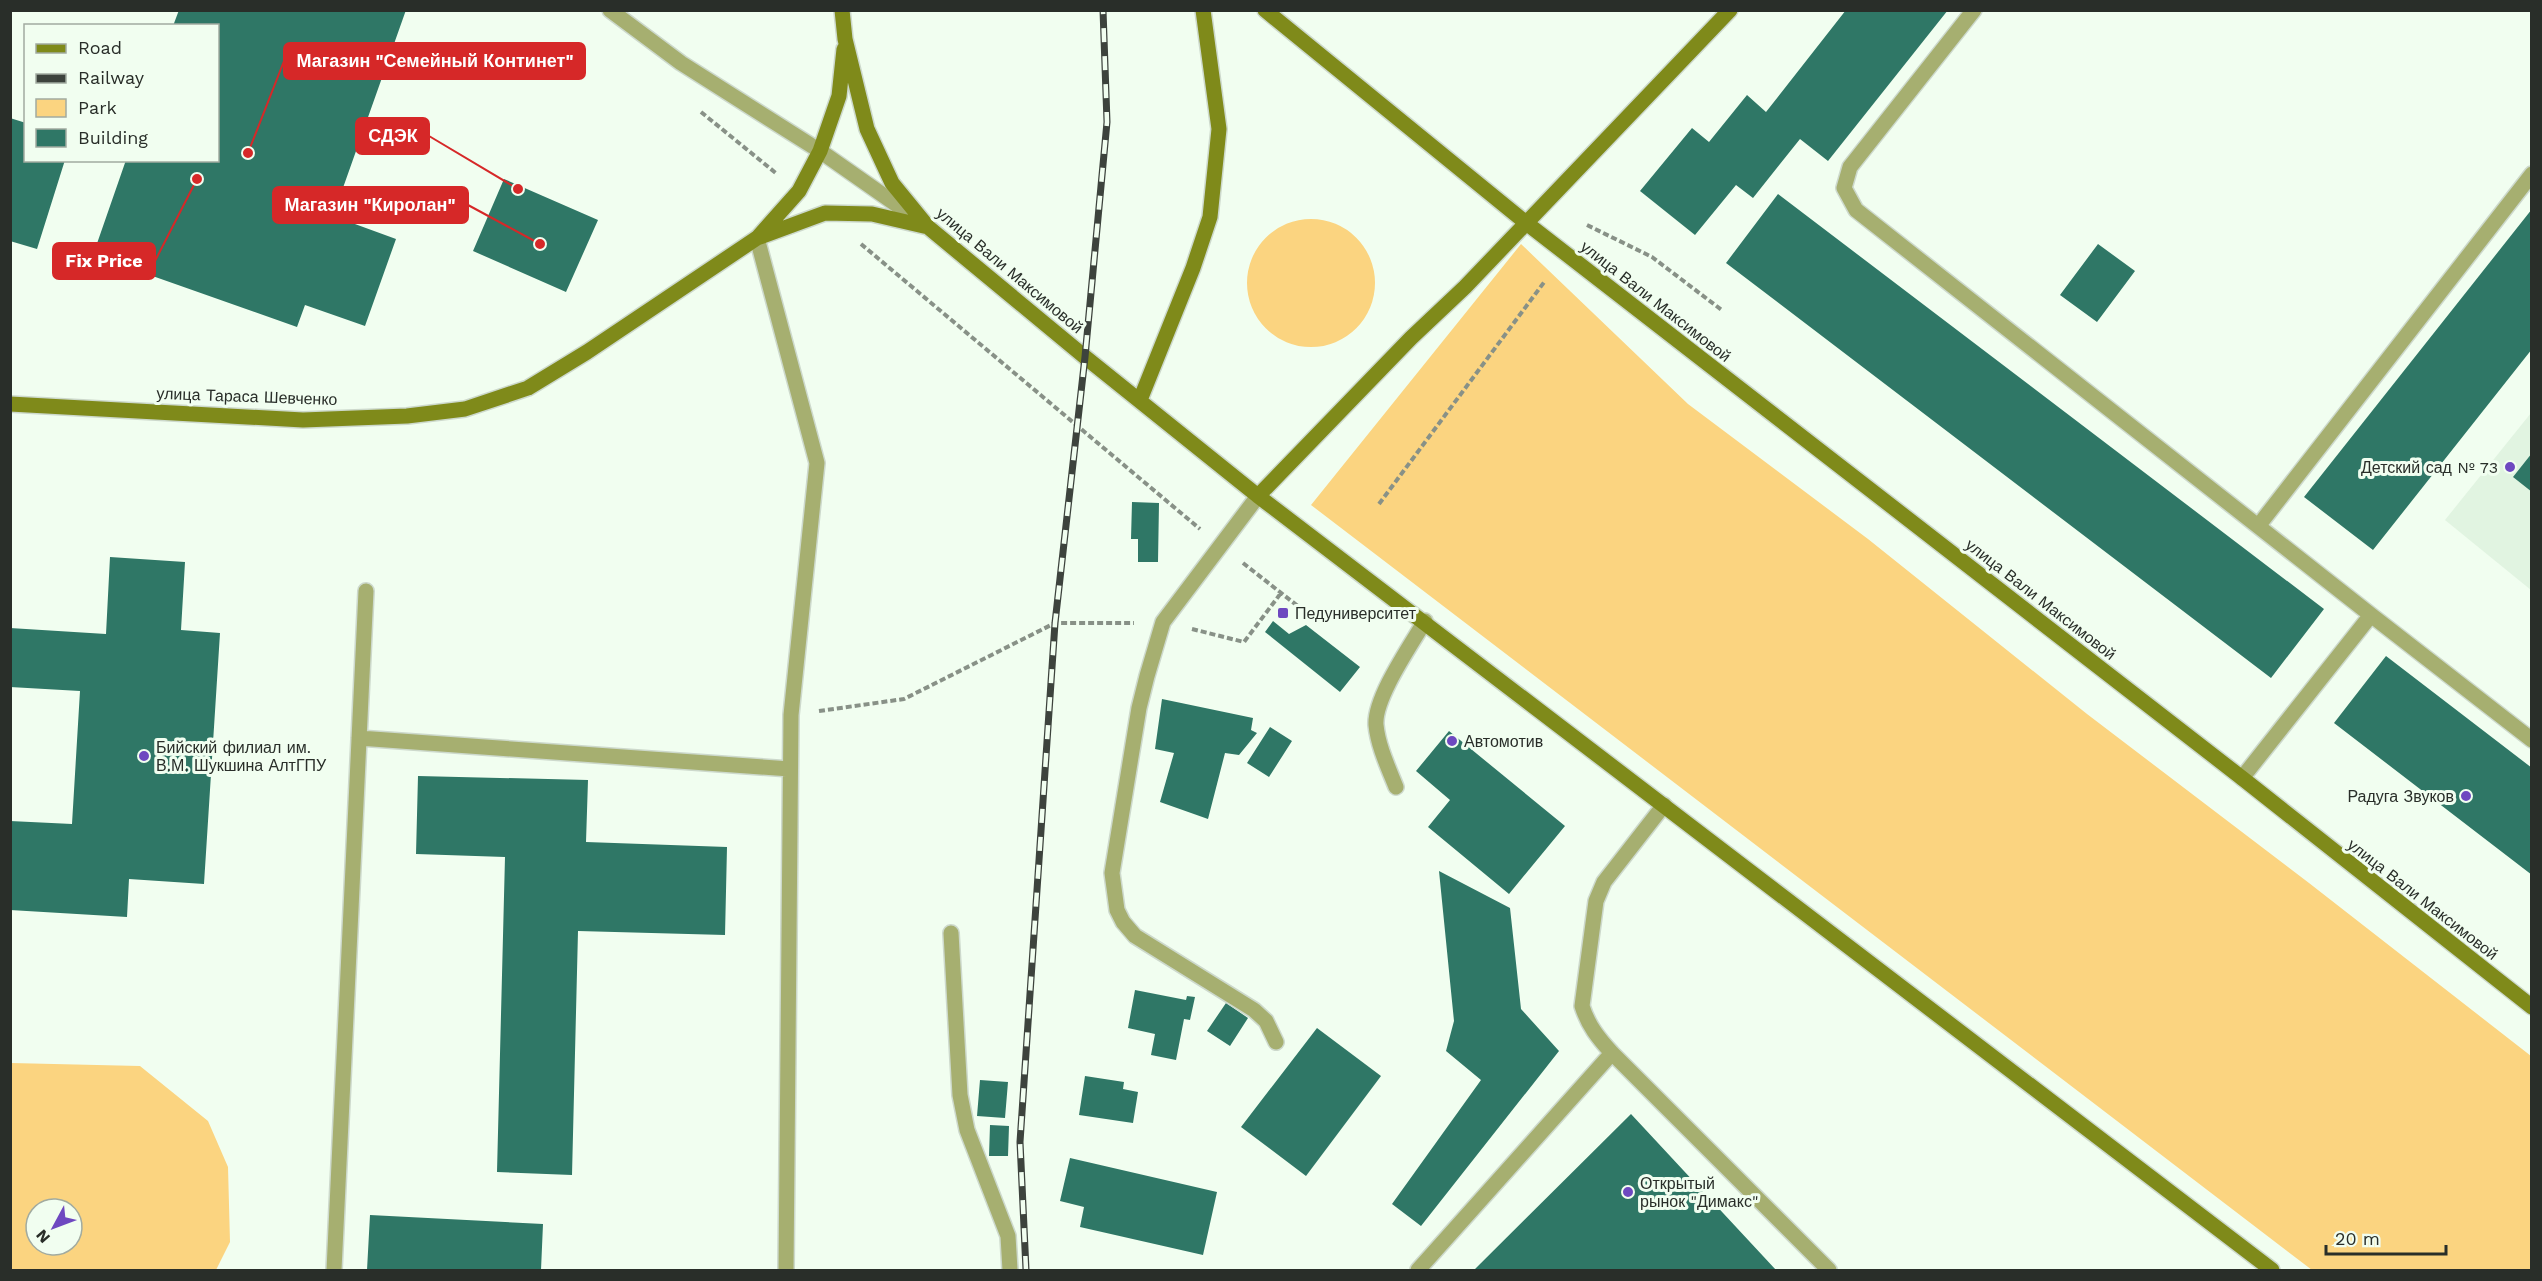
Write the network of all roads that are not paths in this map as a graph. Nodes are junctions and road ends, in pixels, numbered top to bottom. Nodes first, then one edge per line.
1 (610, 10) edge
2 (842, 10) edge
3 (1203, 10) edge
4 (1265, 10) edge
5 (1730, 10) edge
6 (1974, 10) edge
7 (845, 39) junction
8 (820, 152) junction
9 (2532, 174) edge
10 (1525, 222) junction
11 (928, 227) junction
12 (758, 238) junction
13 (1140, 400) junction
14 (10, 404) edge
15 (1258, 496) junction
16 (2259, 525) junction
17 (366, 591) dead end
18 (2371, 615) junction
19 (1425, 621) junction
20 (359, 738) junction
21 (2532, 740) edge
22 (790, 769) junction
23 (2242, 778) junction
24 (1396, 786) dead end
25 (1664, 805) junction
26 (951, 933) dead end
27 (2532, 1007) edge
28 (1276, 1042) dead end
29 (1612, 1053) junction
30 (334, 1270) edge
31 (786, 1270) edge
32 (1010, 1270) edge
33 (1418, 1270) edge
34 (1829, 1270) edge
35 (2272, 1270) edge

1 - 8 lane
2 - 7 main road, улица Вали Максимовой
3 - 13 main road
4 - 10 main road, улица Вали Максимовой
5 - 10 main road
6 - 16 lane
7 - 8 main road, улица Тараса Шевченко
7 - 11 main road, улица Вали Максимовой
8 - 11 lane
8 - 12 main road, улица Тараса Шевченко
9 - 16 lane
10 - 15 main road
10 - 23 main road, улица Вали Максимовой
11 - 12 main road, улица Тараса Шевченко
11 - 13 main road, улица Вали Максимовой
12 - 14 main road, улица Тараса Шевченко
12 - 22 lane
13 - 15 main road, улица Вали Максимовой
15 - 19 main road, улица Вали Максимовой
15 - 28 lane
16 - 18 lane
17 - 20 lane
18 - 21 lane
18 - 23 lane
19 - 24 lane
19 - 25 main road, улица Вали Максимовой
20 - 22 lane
20 - 30 lane
22 - 31 lane
23 - 27 main road, улица Вали Максимовой
25 - 29 lane
25 - 35 main road, улица Вали Максимовой
26 - 32 lane
29 - 33 lane
29 - 34 lane

